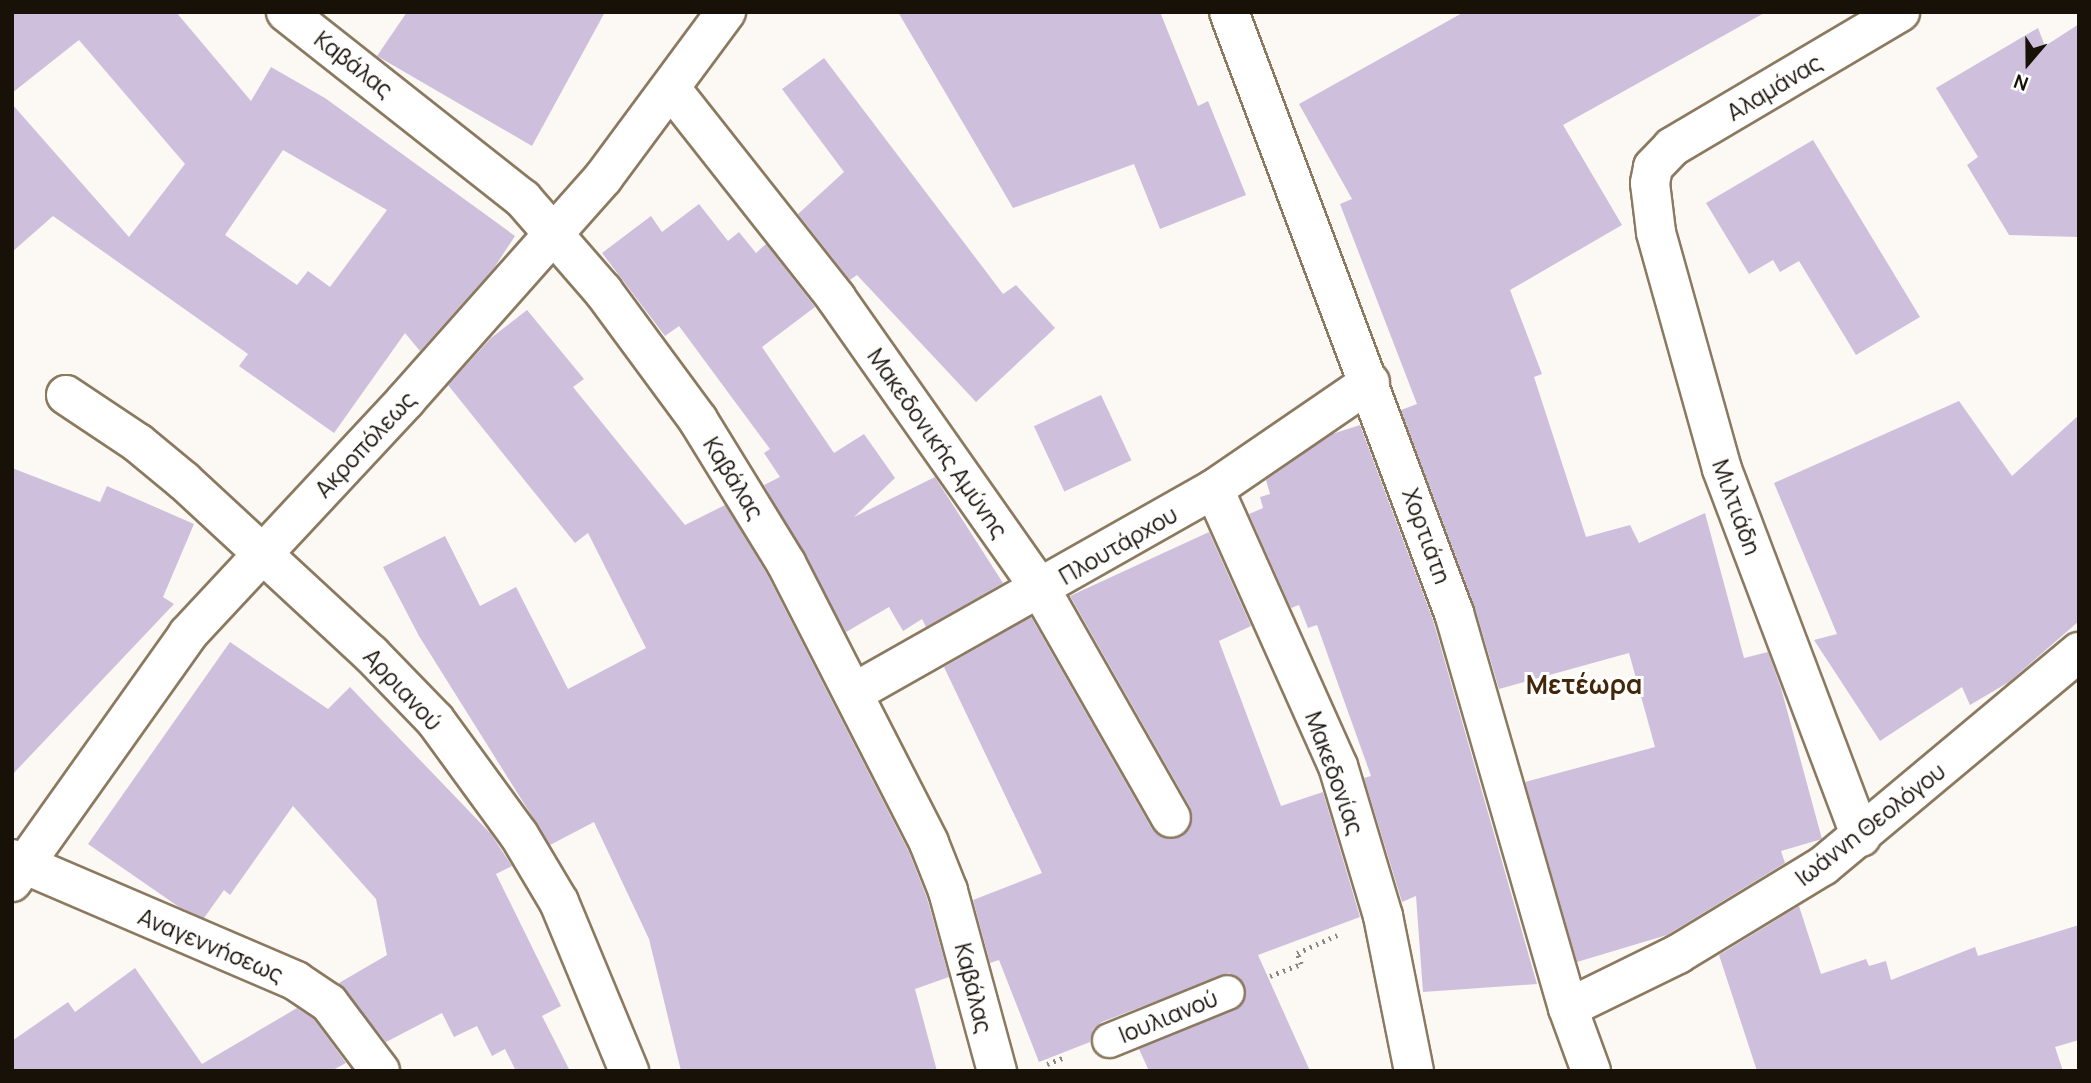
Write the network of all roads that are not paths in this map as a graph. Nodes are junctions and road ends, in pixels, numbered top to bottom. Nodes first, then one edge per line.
1 (286, 12) edge
2 (726, 12) edge
3 (1229, 12) edge
4 (1900, 12) edge
5 (672, 90) junction
6 (1653, 167) joint
7 (556, 231) junction
8 (1370, 382) junction
9 (66, 395) dead end
10 (1214, 489) junction
11 (261, 552) junction
12 (1041, 590) junction
13 (2079, 652) edge
14 (855, 692) junction
15 (1171, 818) dead end
16 (1861, 837) junction
17 (17, 869) edge
18 (1227, 992) road end
19 (1568, 1008) junction
20 (1109, 1040) dead end
21 (380, 1071) edge
22 (629, 1071) edge
23 (997, 1071) edge
24 (1414, 1071) edge
25 (1591, 1071) edge

1 - 7 street, Καβάλας
2 - 5 street, Ακροπόλεως
3 - 8 street, Χορτιάτη
4 - 6 street, Αλαμάνας
5 - 7 street, Ακροπόλεως
5 - 12 street, Μακεδονικής Αμύνης
6 - 16 street, Μιλτιάδη
7 - 11 street, Ακροπόλεως
7 - 14 street, Καβάλας
8 - 10 street, Πλουτάρχου
8 - 19 street, Χορτιάτη
9 - 11 street, Αρριανού
10 - 12 street, Πλουτάρχου
10 - 24 street, Μακεδονίας
11 - 17 street, Ακροπόλεως
11 - 22 street, Αρριανού
12 - 14 street, Πλουτάρχου
12 - 15 street, Μακεδονικής Αμύνης
13 - 16 street, Ιωάννη Θεολόγου
14 - 23 street, Καβάλας
16 - 19 street, Ιωάννη Θεολόγου
17 - 21 street, Αναγεννήσεως
18 - 20 street, Ιουλιανού
19 - 25 street, Χορτιάτη

